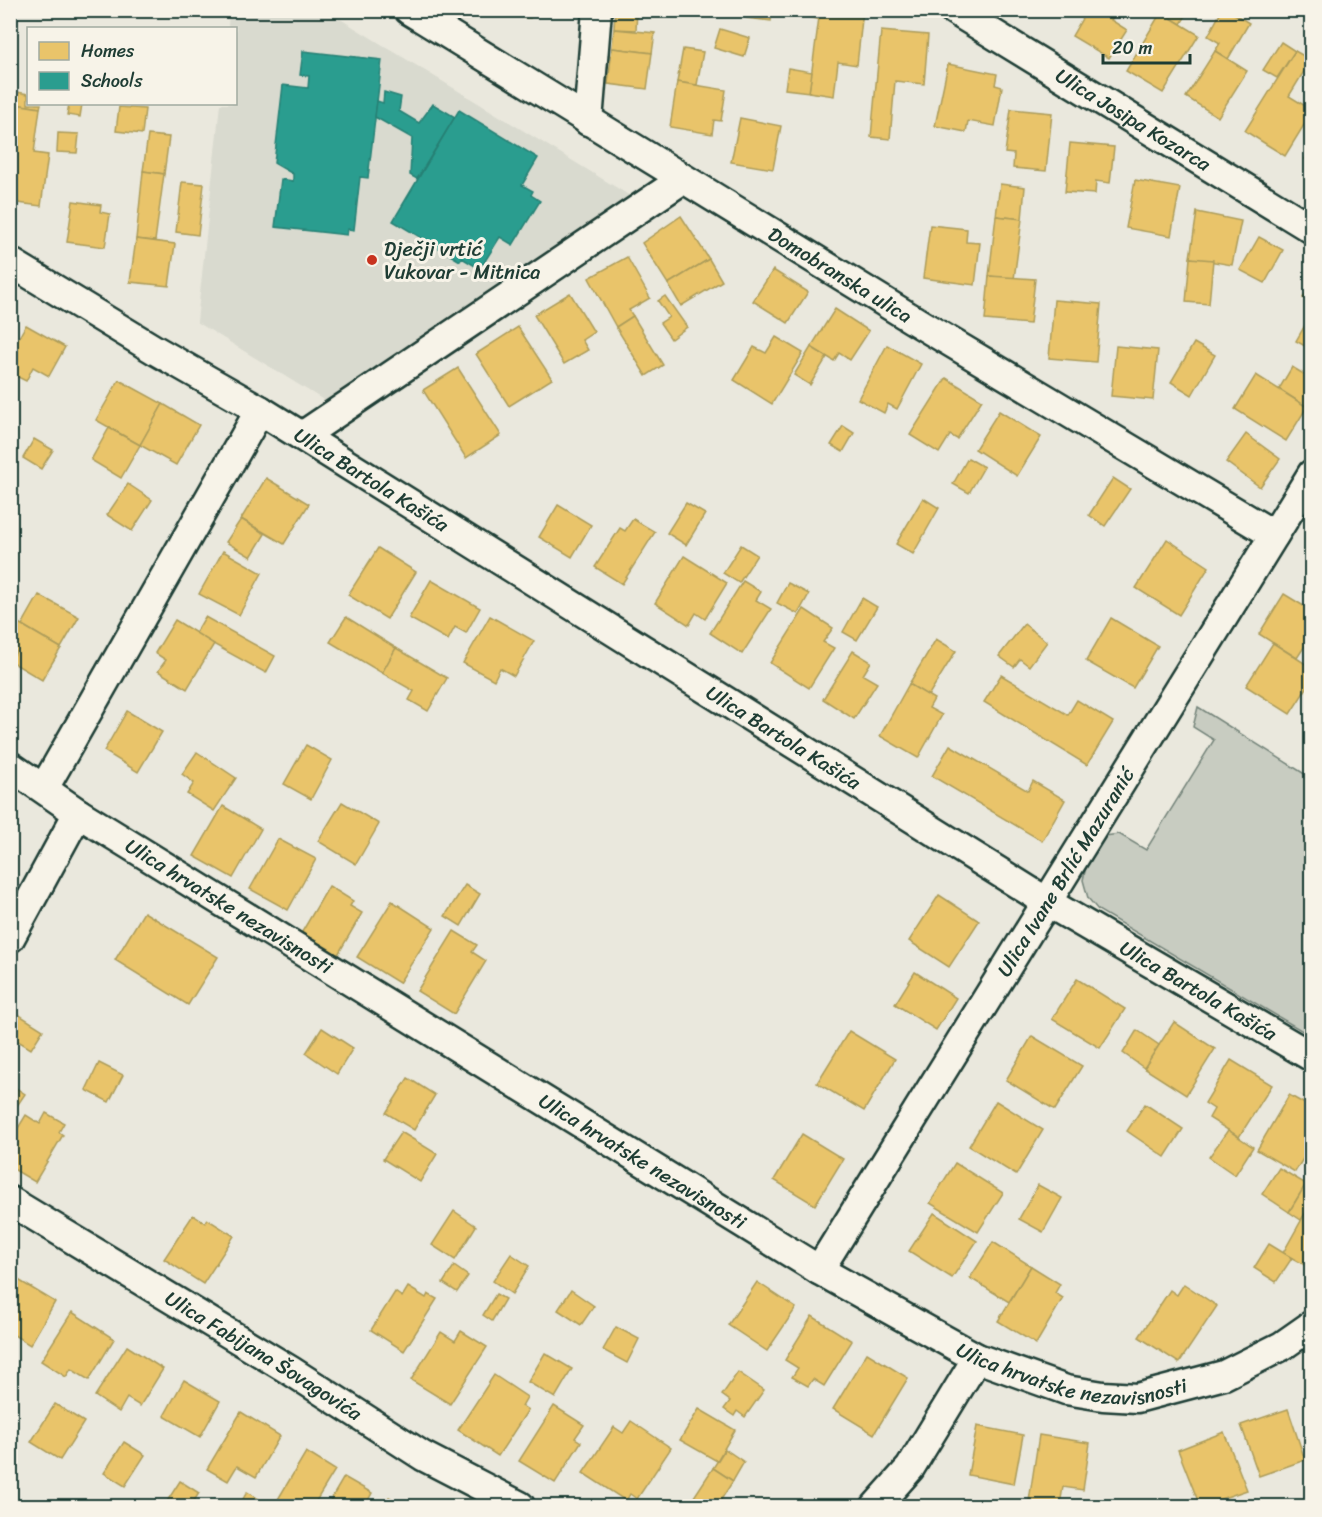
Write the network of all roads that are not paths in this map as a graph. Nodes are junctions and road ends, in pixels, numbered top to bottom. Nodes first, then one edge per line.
1 (409, 10) edge
2 (597, 10) edge
3 (954, 10) edge
4 (588, 121) junction
5 (683, 179) junction
6 (1311, 229) edge
7 (10, 262) edge
8 (260, 410) junction
9 (302, 436) junction
10 (1311, 474) edge
11 (1274, 535) junction
12 (10, 766) edge
13 (44, 788) junction
14 (78, 813) junction
15 (1047, 902) junction
16 (10, 938) edge
17 (1311, 1057) edge
18 (10, 1201) edge
19 (819, 1270) junction
20 (1311, 1325) edge
21 (977, 1358) junction
22 (520, 1506) edge
23 (876, 1506) edge

1 - 4 street, Domobranska ulica
2 - 4 street
3 - 6 street, Ulica Josipa Kozarca
4 - 5 street, Domobranska ulica
5 - 9 street
5 - 11 street, Domobranska ulica
7 - 8 street, Ulica Bartola Kašića
8 - 9 street, Ulica Bartola Kašića
8 - 13 street
9 - 15 street, Ulica Bartola Kašića
10 - 11 street, Ulica Ivane Brlić Mazuranić
11 - 15 street, Ulica Ivane Brlić Mazuranić
12 - 13 street, Ulica hrvatske nezavisnosti
13 - 14 street, Ulica hrvatske nezavisnosti
14 - 16 street
14 - 19 street, Ulica hrvatske nezavisnosti
15 - 17 street, Ulica Bartola Kašića
15 - 19 street, Ulica Ivane Brlić Mazuranić
18 - 22 street, Ulica Fabijana Šovagovića
19 - 21 street, Ulica hrvatske nezavisnosti
20 - 21 street, Ulica hrvatske nezavisnosti
21 - 23 street

